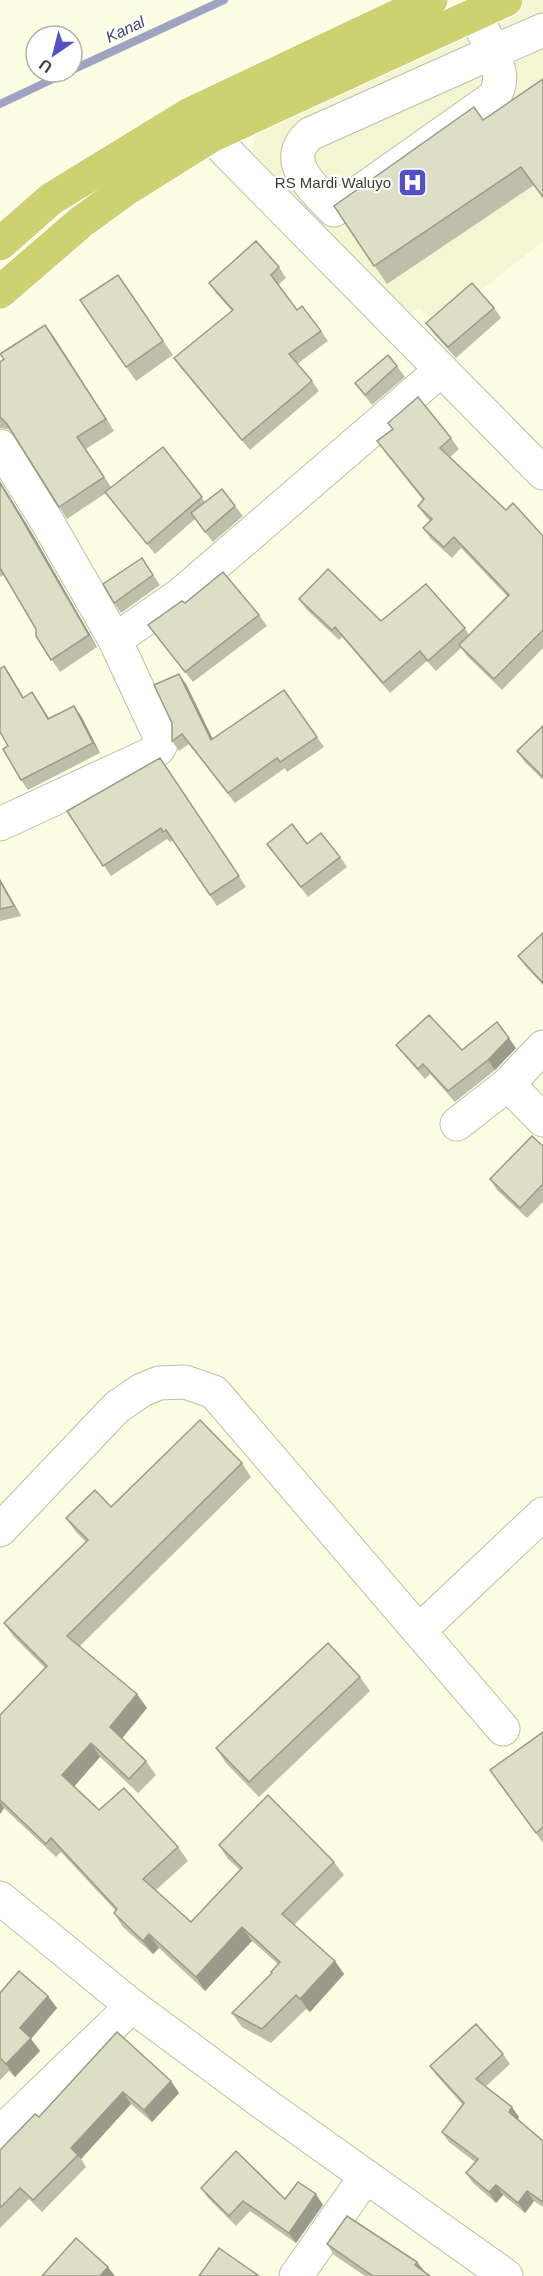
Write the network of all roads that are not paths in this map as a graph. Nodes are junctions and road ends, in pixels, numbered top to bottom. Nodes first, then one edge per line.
1 (431, 0) edge
2 (506, 0) edge
3 (475, 14) junction
4 (543, 30) edge
5 (493, 52) junction
6 (211, 136) junction
7 (334, 210) junction
8 (305, 232) junction
9 (0, 244) edge
10 (4, 281) edge
11 (441, 370) junction
12 (0, 446) edge
13 (543, 473) edge
14 (115, 640) junction
15 (0, 824) edge
16 (543, 1047) edge
17 (508, 1084) junction
18 (543, 1120) edge
19 (457, 1124) dead end
20 (543, 1514) edge
21 (0, 1530) edge
22 (419, 1631) junction
23 (503, 1729) dead end
24 (0, 1898) edge
25 (132, 2006) junction
26 (0, 2133) edge
27 (366, 2176) junction
28 (296, 2276) edge
29 (506, 2276) edge

1 - 9 highway
2 - 3 highway
3 - 5 street
3 - 6 highway
4 - 5 street
5 - 7 street
5 - 7 street
6 - 8 street
6 - 10 highway
7 - 8 street
8 - 11 street
11 - 13 street
11 - 14 street
12 - 14 street
14 - 15 street
16 - 17 street
17 - 18 street
17 - 19 street
20 - 22 street
21 - 22 street
22 - 23 street
24 - 25 street
25 - 26 street
25 - 27 street
27 - 28 street
27 - 29 street

